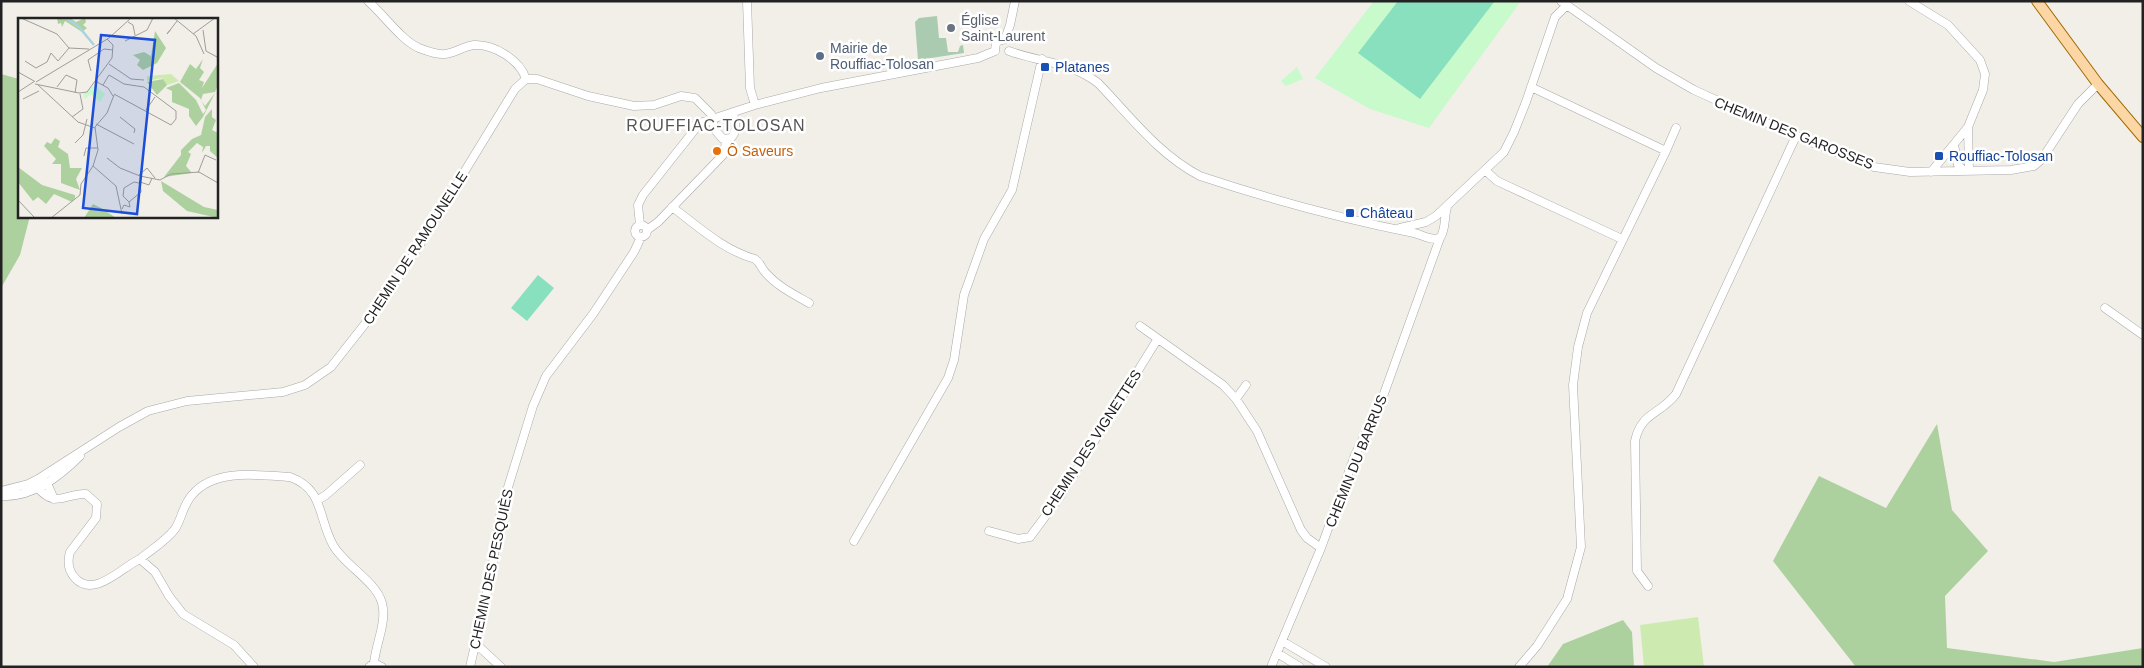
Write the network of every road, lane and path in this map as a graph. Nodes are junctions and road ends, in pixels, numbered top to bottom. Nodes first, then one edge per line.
1 (368, 1) edge
2 (747, 1) edge
3 (1015, 1) edge
4 (1909, 1) edge
5 (2037, 1) edge
6 (1564, 3) edge
7 (1005, 39) junction
8 (995, 51) junction
9 (1009, 51) junction
10 (1042, 59) junction
11 (526, 79) junction
12 (2098, 84) junction
13 (1531, 86) junction
14 (755, 105) junction
15 (733, 114) junction
16 (712, 120) junction
17 (1968, 127) junction
18 (1676, 128) dead end
19 (1796, 136) junction
20 (2143, 136) edge
21 (727, 139) junction
22 (1954, 145) junction
23 (1666, 152) junction
24 (1485, 170) junction
25 (1966, 171) junction
26 (1931, 172) junction
27 (672, 207) junction
28 (1447, 207) junction
29 (1429, 220) junction
30 (1443, 225) junction
31 (644, 228) junction
32 (1395, 229) junction
33 (1427, 237) junction
34 (1440, 238) junction
35 (1622, 239) junction
36 (1432, 253) junction
37 (809, 303) dead end
38 (2105, 308) dead end
39 (1140, 326) dead end
40 (2143, 335) edge
41 (1157, 340) junction
42 (1246, 385) dead end
43 (1236, 399) junction
44 (88, 448) junction
45 (360, 465) dead end
46 (38, 479) junction
47 (47, 483) junction
48 (38, 488) junction
49 (1, 491) edge
50 (1, 496) edge
51 (54, 499) junction
52 (318, 500) junction
53 (990, 531) dead end
54 (854, 541) dead end
55 (1320, 548) junction
56 (140, 559) junction
57 (1648, 586) dead end
58 (1282, 641) junction
59 (475, 643) junction
60 (1277, 653) junction
61 (371, 665) edge
62 (254, 667) edge
63 (382, 667) edge
64 (470, 667) edge
65 (501, 667) edge
66 (1271, 667) edge
67 (1300, 667) edge
68 (1326, 667) edge
69 (1519, 667) edge

1 - 11 street
2 - 14 street
3 - 7 street
4 - 17 street
5 - 12 main road
6 - 13 street
6 - 19 street, CHEMIN DES GAROSSES
7 - 8 street
7 - 9 street
8 - 9 street
8 - 14 street
9 - 10 street
10 - 32 street
10 - 54 street
11 - 16 street
11 - 44 street, CHEMIN DE RAMOUNELLE
12 - 20 main road
12 - 25 street, CHEMIN DES GAROSSES
13 - 23 street
13 - 24 street
14 - 15 street
15 - 16 street
15 - 21 street
16 - 21 street
16 - 31 street
17 - 22 street
17 - 25 street
18 - 23 street
19 - 26 street, CHEMIN DES GAROSSES
19 - 57 street
21 - 27 street
22 - 25 street
22 - 26 street
23 - 35 street
24 - 28 street
24 - 35 street
25 - 26 street, CHEMIN DES GAROSSES
27 - 31 street
27 - 37 street
28 - 29 street
28 - 30 street
29 - 30 street
29 - 32 street
29 - 33 street
30 - 34 street
31 - 59 street, CHEMIN DES PESQUIÈS
32 - 33 street
33 - 34 street
33 - 36 street
34 - 36 street, CHEMIN DU BARRUS
35 - 69 street
36 - 55 street, CHEMIN DU BARRUS
38 - 40 street
39 - 41 street
41 - 43 street
41 - 53 street, CHEMIN DES VIGNETTES
42 - 43 street
43 - 55 street
44 - 46 street, CHEMIN DE RAMOUNELLE
44 - 47 street, CHEMIN DE RAMOUNELLE
45 - 52 street
46 - 47 street
46 - 48 street
46 - 49 street, CHEMIN DE RAMOUNELLE
47 - 48 street, CHEMIN DE RAMOUNELLE
47 - 51 street
48 - 50 street, CHEMIN DE RAMOUNELLE
48 - 51 street
51 - 56 street
52 - 56 street
52 - 61 street
55 - 58 street, CHEMIN DU BARRUS
56 - 62 street
58 - 60 street, CHEMIN DU BARRUS
58 - 68 street
59 - 64 street, CHEMIN DES PESQUIÈS
59 - 65 street
60 - 66 street, CHEMIN DU BARRUS
60 - 67 street
61 - 63 street

